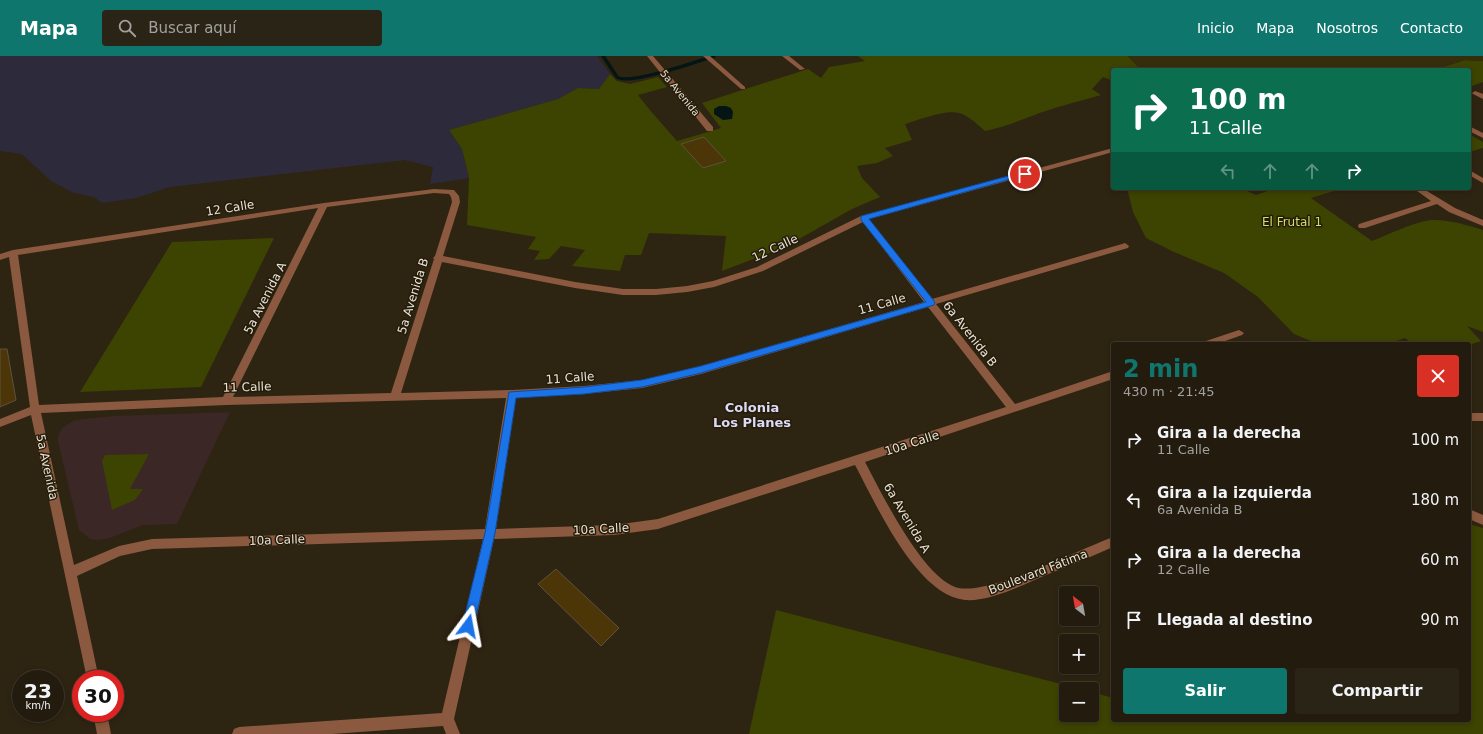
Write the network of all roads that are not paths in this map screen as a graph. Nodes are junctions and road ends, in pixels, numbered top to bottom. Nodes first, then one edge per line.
1 (650, 56) edge
2 (785, 56) edge
3 (709, 58) edge
4 (802, 69) dead end
5 (743, 88) dead end
6 (1475, 93) dead end
7 (1483, 97) edge
8 (710, 129) dead end
9 (1471, 129) edge
10 (1483, 136) edge
11 (1111, 151) edge
12 (1471, 173) edge
13 (1483, 181) edge
14 (1420, 190) edge
15 (1438, 201) junction
16 (456, 202) joint
17 (324, 205) junction
18 (864, 218) junction
19 (1483, 223) edge
20 (1362, 226) dead end
21 (1126, 246) dead end
22 (13, 253) junction
23 (0, 257) edge
24 (437, 258) junction
25 (931, 303) junction
26 (1239, 333) dead end
27 (1212, 342) edge
28 (1111, 376) edge
29 (512, 394) junction
30 (395, 396) junction
31 (226, 401) junction
32 (35, 409) junction
33 (1013, 409) junction
34 (1483, 417) edge
35 (1471, 418) edge
36 (0, 423) edge
37 (858, 460) junction
38 (1471, 515) edge
39 (1483, 520) edge
40 (490, 533) junction
41 (1111, 543) edge
42 (70, 573) junction
43 (940, 585) joint
44 (91, 670) edge
45 (446, 719) junction
46 (102, 722) edge
47 (104, 734) edge
48 (239, 734) edge
49 (453, 734) edge

1 - 8 street, 5a Avenida
2 - 4 street
3 - 5 street
6 - 7 street
9 - 10 street
11 - 18 street, 12 Calle
12 - 13 street
14 - 15 street
15 - 19 street
15 - 20 street
16 - 17 street, 12 Calle
16 - 24 street, 5a Avenida B
17 - 22 street, 12 Calle
17 - 31 street, 5a Avenida A
18 - 24 street, 12 Calle
18 - 25 street, 6a Avenida B
21 - 25 street, 11 Calle
22 - 23 street, 12 Calle
22 - 32 street, 5a Avenida
24 - 30 street, 5a Avenida B
25 - 29 street, 11 Calle
25 - 33 street, 6a Avenida B
26 - 27 street
28 - 33 street, 10a Calle
29 - 30 street, 11 Calle
29 - 40 street
30 - 31 street, 11 Calle
31 - 32 street, 11 Calle
32 - 36 street, 11 Calle
32 - 42 street, 5a Avenida
33 - 37 street, 10a Calle
34 - 35 street
37 - 40 street, 10a Calle
37 - 43 street, 6a Avenida A
38 - 39 street
40 - 42 street, 10a Calle
40 - 45 street
41 - 43 street, Boulevard Fátima
42 - 44 street, 5a Avenida
45 - 48 street
45 - 49 street
46 - 47 street

